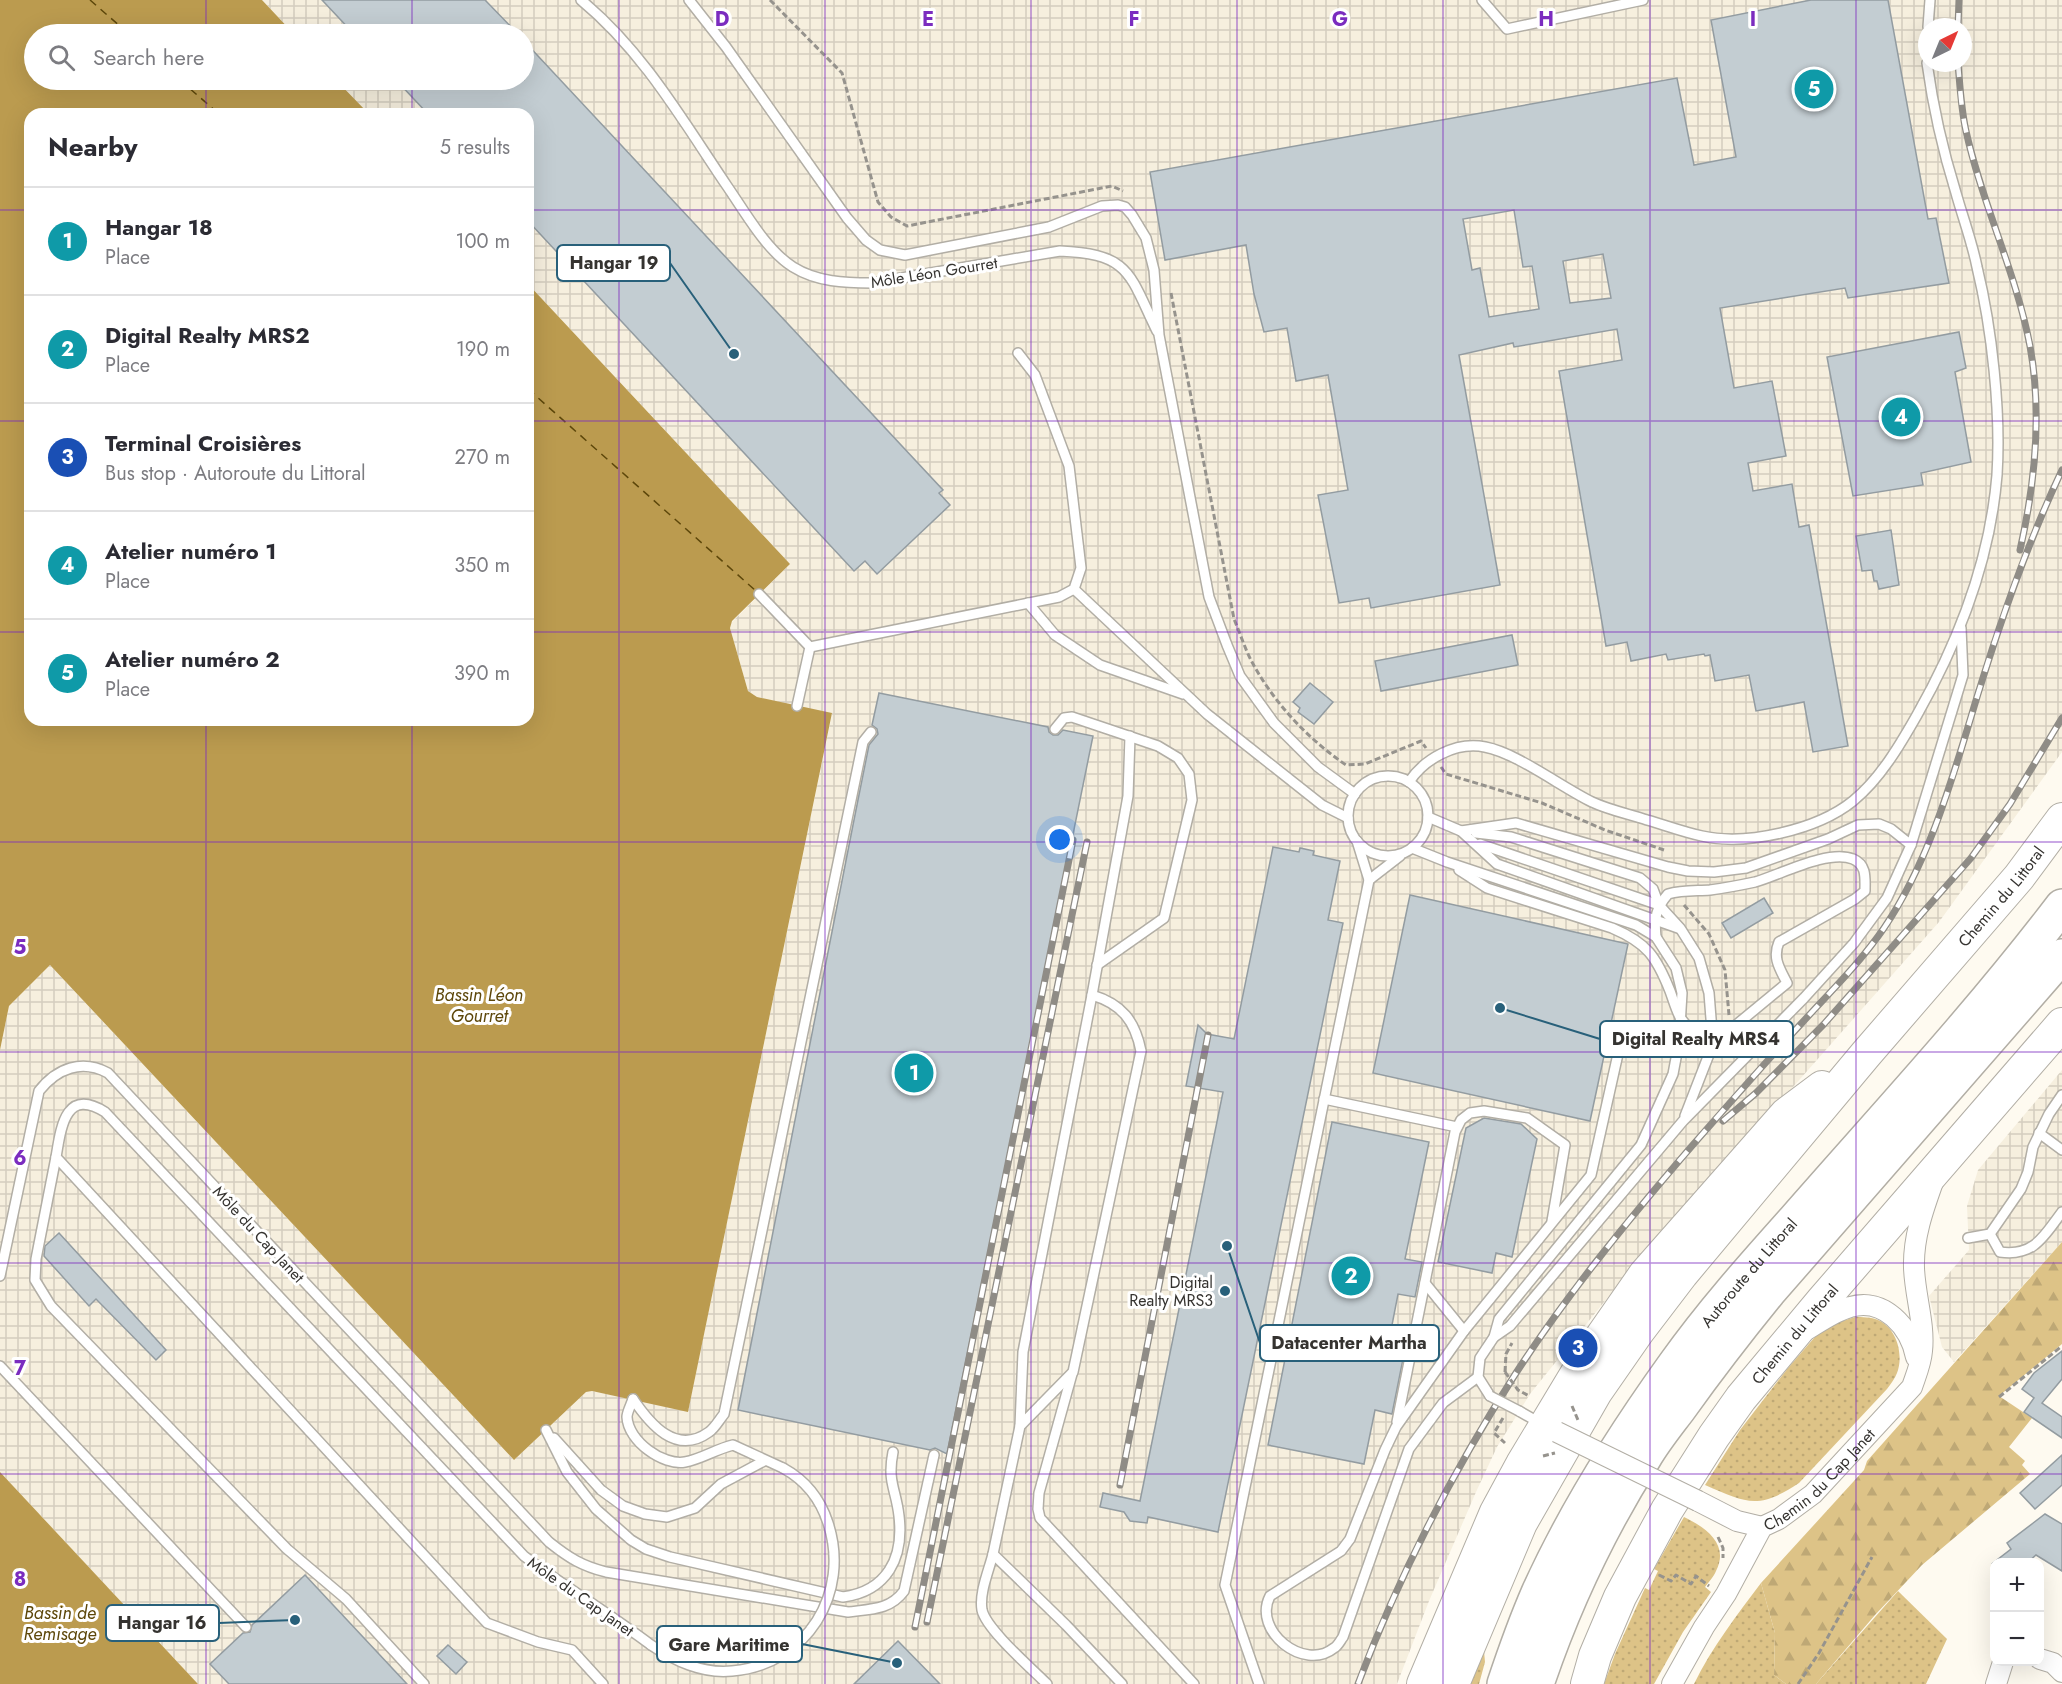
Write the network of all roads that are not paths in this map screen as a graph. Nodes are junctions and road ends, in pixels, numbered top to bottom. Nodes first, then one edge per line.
1 (581, 0) edge
2 (689, 0) edge
3 (1482, 0) edge
4 (1643, 0) edge
5 (1930, 0) edge
6 (1929, 18) edge
7 (1928, 72) edge
8 (1159, 335) junction
9 (1018, 353) dead end
10 (1074, 589) junction
11 (759, 594) dead end
12 (1028, 603) junction
13 (1961, 626) junction
14 (810, 647) junction
15 (1187, 696) junction
16 (797, 706) dead end
17 (1055, 729) dead end
18 (871, 732) dead end
19 (1130, 736) junction
20 (1408, 782) junction
21 (1355, 794) junction
22 (1428, 817) junction
23 (1348, 818) junction
24 (2062, 819) edge
25 (1461, 831) junction
26 (1357, 841) junction
27 (1475, 843) junction
28 (1911, 845) junction
29 (1408, 850) junction
30 (1447, 862) junction
31 (1369, 880) junction
32 (1659, 905) junction
33 (2062, 906) edge
34 (1654, 918) junction
35 (1680, 928) junction
36 (1656, 937) junction
37 (2062, 956) edge
38 (1097, 965) junction
39 (1092, 995) junction
40 (1680, 1017) junction
41 (2062, 1024) edge
42 (1713, 1044) junction
43 (1620, 1045) dead end
44 (1866, 1054) junction
45 (2062, 1095) edge
46 (1324, 1099) junction
47 (1683, 1121) junction
48 (1457, 1127) junction
49 (2039, 1133) junction
50 (2062, 1150) edge
51 (1952, 1152) junction
52 (56, 1157) junction
53 (2062, 1212) edge
54 (1551, 1224) junction
55 (1990, 1234) junction
56 (1968, 1238) dead end
57 (0, 1276) edge
58 (1425, 1283) junction
59 (1464, 1331) junction
60 (1494, 1337) junction
61 (1788, 1341) junction
62 (0, 1366) edge
63 (1073, 1371) junction
64 (1918, 1371) junction
65 (1478, 1377) junction
66 (1540, 1423) junction
67 (1020, 1426) junction
68 (1396, 1427) junction
69 (893, 1452) dead end
70 (933, 1455) dead end
71 (764, 1461) junction
72 (1762, 1527) junction
73 (993, 1554) junction
74 (246, 1626) dead end
75 (2044, 1660) edge
76 (2002, 1666) edge
77 (2062, 1672) edge
78 (424, 1684) edge
79 (603, 1684) edge
80 (1047, 1684) edge
81 (1122, 1684) edge
82 (1194, 1684) edge
83 (1259, 1684) edge
84 (1422, 1684) edge
85 (1453, 1684) edge
86 (1504, 1684) edge
87 (1537, 1684) edge
88 (1587, 1684) edge
89 (1672, 1684) edge
90 (1996, 1684) edge

1 - 8 lane, Môle Léon Gourret
2 - 8 lane, Môle Léon Gourret
3 - 4 lane
5 - 6 lane
7 - 13 lane
8 - 21 lane, Môle Léon Gourret
9 - 10 lane
10 - 12 lane
10 - 15 lane
11 - 14 lane
12 - 14 lane
12 - 15 lane
13 - 20 lane
13 - 28 lane
14 - 16 lane
15 - 23 lane
17 - 19 lane
18 - 71 lane
19 - 38 lane
19 - 38 lane
20 - 21 lane
20 - 22 lane
21 - 23 lane
22 - 25 lane
22 - 29 lane
23 - 26 lane
24 - 44 main road, Chemin du Littoral
25 - 27 lane
25 - 28 lane
25 - 32 lane
26 - 29 lane
26 - 31 lane
27 - 32 lane
27 - 34 lane
28 - 47 lane
29 - 30 lane
29 - 31 lane
30 - 36 lane
30 - 40 lane
31 - 46 lane
32 - 34 lane
32 - 35 lane
32 - 42 lane
33 - 86 highway, Autoroute du Littoral
34 - 35 lane
34 - 36 lane
35 - 42 lane
36 - 40 lane
37 - 87 highway, Autoroute du Littoral
38 - 39 lane
39 - 63 lane
39 - 67 lane
40 - 42 lane
40 - 60 lane
41 - 51 main road, Chemin du Littoral
42 - 47 lane
43 - 54 lane
44 - 66 main road
44 - 85 main road
45 - 49 lane
46 - 48 lane
46 - 83 lane
47 - 60 lane
48 - 54 lane
48 - 58 lane
49 - 50 lane
49 - 55 lane
51 - 61 main road, Chemin du Littoral
51 - 64 street
52 - 71 lane, Môle du Cap Janet, bridge
52 - 78 lane, Môle du Cap Janet
52 - 79 lane
53 - 55 lane
54 - 59 lane
55 - 56 lane
57 - 70 lane, Môle du Cap Janet
58 - 59 lane
58 - 68 lane
59 - 68 lane
60 - 65 lane
61 - 64 street
61 - 88 main road, Chemin du Littoral
62 - 74 lane
63 - 67 lane
63 - 82 lane
64 - 72 street, Chemin du Cap Janet
65 - 66 lane, bridge
65 - 68 lane
66 - 72 street, bridge
66 - 84 main road
67 - 73 lane
69 - 71 lane
72 - 89 street, Chemin du Cap Janet
73 - 80 lane
73 - 81 lane
75 - 77 street
76 - 90 street

